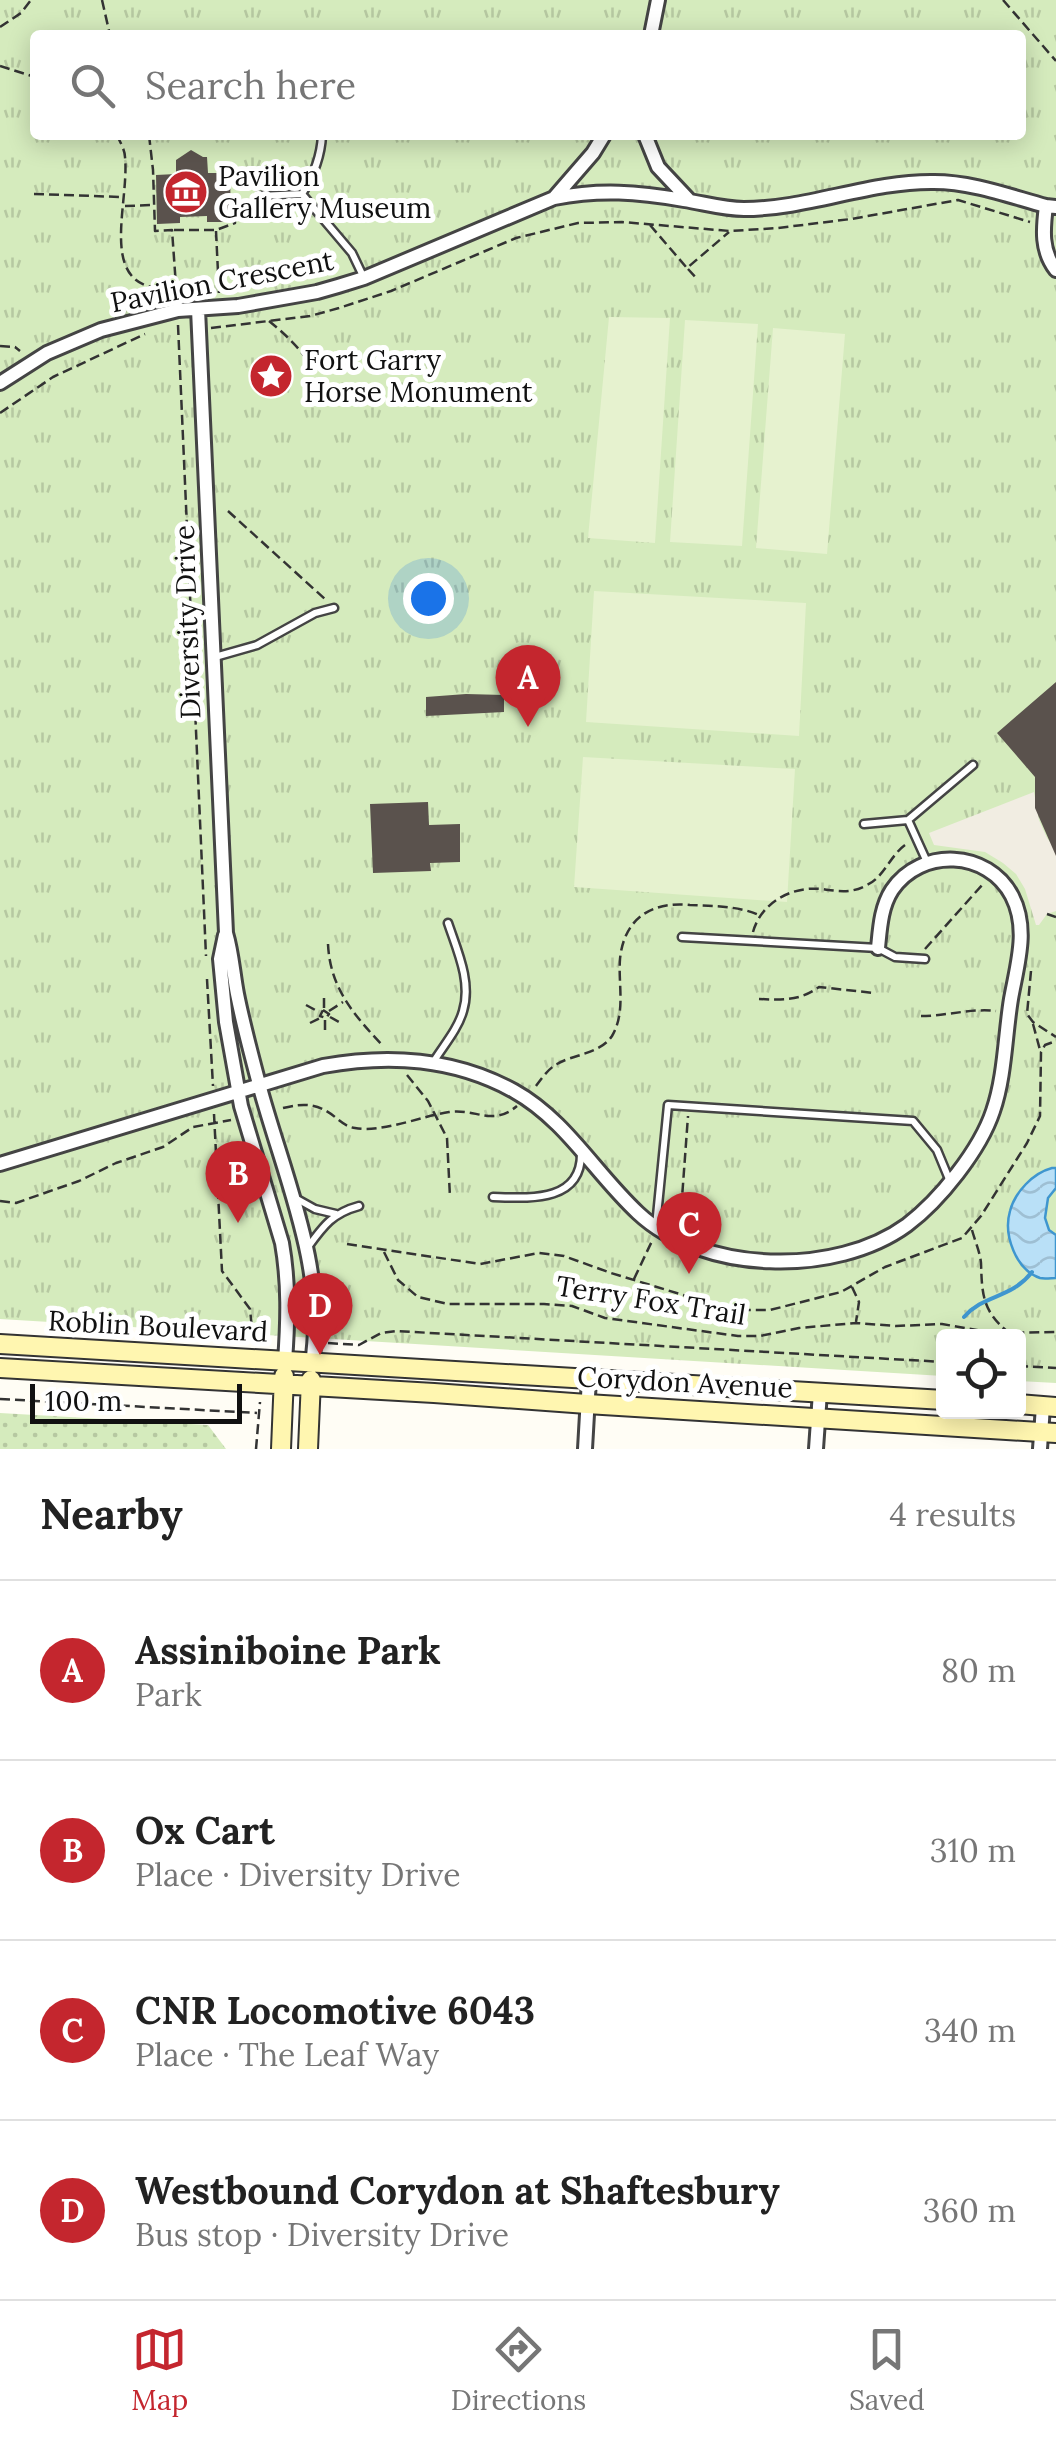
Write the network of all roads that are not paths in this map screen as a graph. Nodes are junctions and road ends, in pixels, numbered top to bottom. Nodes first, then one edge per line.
1 (658, 0) edge
2 (652, 30) edge
3 (322, 140) edge
4 (601, 140) edge
5 (647, 140) edge
6 (302, 194) junction
7 (260, 196) dead end
8 (554, 198) junction
9 (689, 200) junction
10 (1051, 206) edge
11 (1056, 270) edge
12 (364, 278) junction
13 (198, 309) junction
14 (0, 383) edge
15 (334, 608) road end
16 (214, 658) junction
17 (973, 765) dead end
18 (908, 820) junction
19 (864, 824) dead end
20 (927, 863) junction
21 (448, 923) dead end
22 (226, 933) junction
23 (682, 937) dead end
24 (878, 948) junction
25 (922, 958) road end
26 (434, 1062) junction
27 (259, 1084) junction
28 (238, 1091) junction
29 (580, 1148) junction
30 (0, 1164) edge
31 (950, 1180) junction
32 (291, 1195) junction
33 (493, 1197) dead end
34 (360, 1206) dead end
35 (337, 1214) junction
36 (658, 1228) junction
37 (307, 1248) junction
38 (0, 1344) edge
39 (285, 1361) junction
40 (312, 1363) junction
41 (0, 1368) edge
42 (589, 1379) junction
43 (283, 1385) junction
44 (310, 1387) junction
45 (820, 1392) junction
46 (936, 1399) edge
47 (587, 1404) junction
48 (1050, 1406) edge
49 (818, 1418) junction
50 (1046, 1438) edge
51 (281, 1449) edge
52 (308, 1449) edge
53 (584, 1449) edge
54 (816, 1449) edge

1 - 2 street
3 - 6 lane
4 - 8 street
5 - 9 street
6 - 7 lane
6 - 12 lane
8 - 9 street, Pavilion Crescent
8 - 12 street, Pavilion Crescent
9 - 10 street, Pavilion Crescent
10 - 11 street
12 - 13 street, Pavilion Crescent
13 - 14 street, Pavilion Crescent
13 - 16 street, Diversity Drive
15 - 16 lane
16 - 22 street, Diversity Drive
17 - 18 lane
18 - 19 lane
18 - 20 lane
20 - 24 street
20 - 31 street
21 - 26 lane
22 - 27 street, Diversity Drive
22 - 28 street, Diversity Drive
23 - 24 lane
24 - 25 lane
26 - 27 street
26 - 29 street
27 - 28 street
27 - 32 street, Diversity Drive
28 - 30 street
28 - 39 street, Diversity Drive
29 - 33 lane
29 - 36 street
31 - 36 street
31 - 36 lane
32 - 35 lane
32 - 37 street, Diversity Drive
34 - 35 lane
35 - 37 lane
37 - 40 street, Diversity Drive
38 - 39 main road, Roblin Boulevard
39 - 40 main road, Roblin Boulevard
39 - 43 main road
40 - 42 main road, Corydon Avenue
40 - 44 main road
41 - 43 main road, Roblin Boulevard
42 - 45 main road, Corydon Avenue
42 - 47 street
43 - 44 main road, Roblin Boulevard
43 - 51 main road
44 - 47 main road, Corydon Avenue
44 - 52 main road
45 - 46 main road, Corydon Avenue
45 - 49 street
47 - 49 main road, Corydon Avenue
47 - 53 street
48 - 50 street
49 - 50 main road, Corydon Avenue
49 - 54 street

